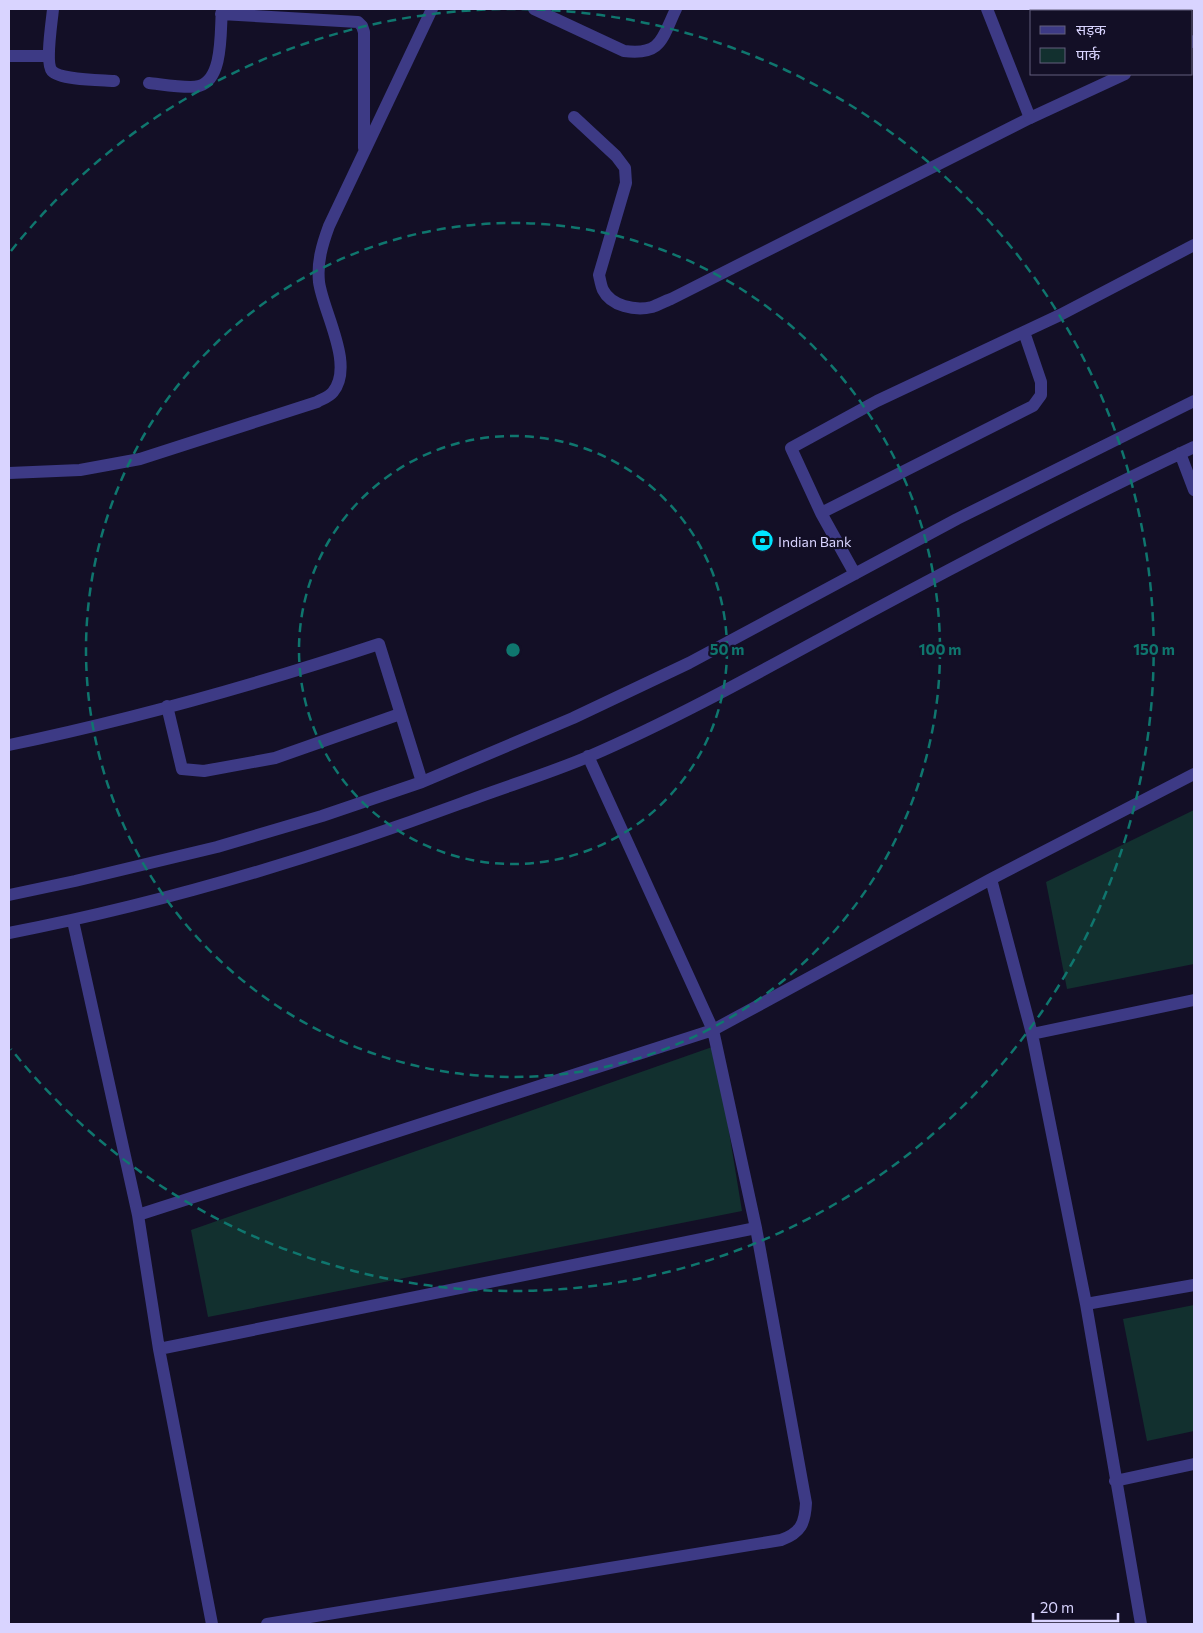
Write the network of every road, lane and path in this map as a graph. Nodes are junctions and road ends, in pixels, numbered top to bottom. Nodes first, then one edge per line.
1 (53, 9) edge
2 (432, 9) edge
3 (534, 9) edge
4 (676, 9) edge
5 (987, 9) edge
6 (222, 11) edge
7 (9, 56) edge
8 (49, 56) junction
9 (1123, 75) edge
10 (114, 81) dead end
11 (149, 83) dead end
12 (574, 117) dead end
13 (1030, 118) junction
14 (364, 153) junction
15 (1194, 245) edge
16 (1024, 332) junction
17 (1194, 401) edge
18 (1194, 446) edge
19 (1180, 453) junction
20 (9, 473) edge
21 (1194, 490) edge
22 (821, 513) junction
23 (855, 574) junction
24 (167, 706) junction
25 (400, 714) junction
26 (9, 746) edge
27 (588, 756) junction
28 (1194, 774) edge
29 (422, 782) junction
30 (991, 880) junction
31 (9, 895) edge
32 (73, 921) junction
33 (9, 934) edge
34 (1194, 1000) edge
35 (713, 1030) junction
36 (1032, 1034) junction
37 (138, 1215) junction
38 (756, 1228) junction
39 (1194, 1286) edge
40 (1086, 1304) junction
41 (159, 1349) junction
42 (1194, 1464) edge
43 (1115, 1480) junction
44 (212, 1624) edge
45 (267, 1624) edge
46 (1141, 1624) edge

1 - 8 street
2 - 14 street
3 - 4 street
5 - 13 street
6 - 11 street
6 - 14 street
7 - 8 street
8 - 10 street
9 - 13 street
12 - 13 street
14 - 20 street
15 - 16 street
16 - 22 street
16 - 22 street
17 - 23 street
18 - 19 street
19 - 21 street
19 - 27 street
22 - 23 street
23 - 29 street
24 - 25 street
24 - 25 street
24 - 26 street
25 - 29 street
27 - 32 street
27 - 35 street
28 - 30 street
29 - 31 street
30 - 35 street
30 - 36 street
32 - 33 street
32 - 37 street
34 - 36 street
35 - 37 street
35 - 38 street
36 - 40 street
37 - 41 street
38 - 41 street
38 - 45 street
39 - 40 street
40 - 43 street
41 - 44 street
42 - 43 street
43 - 46 street

